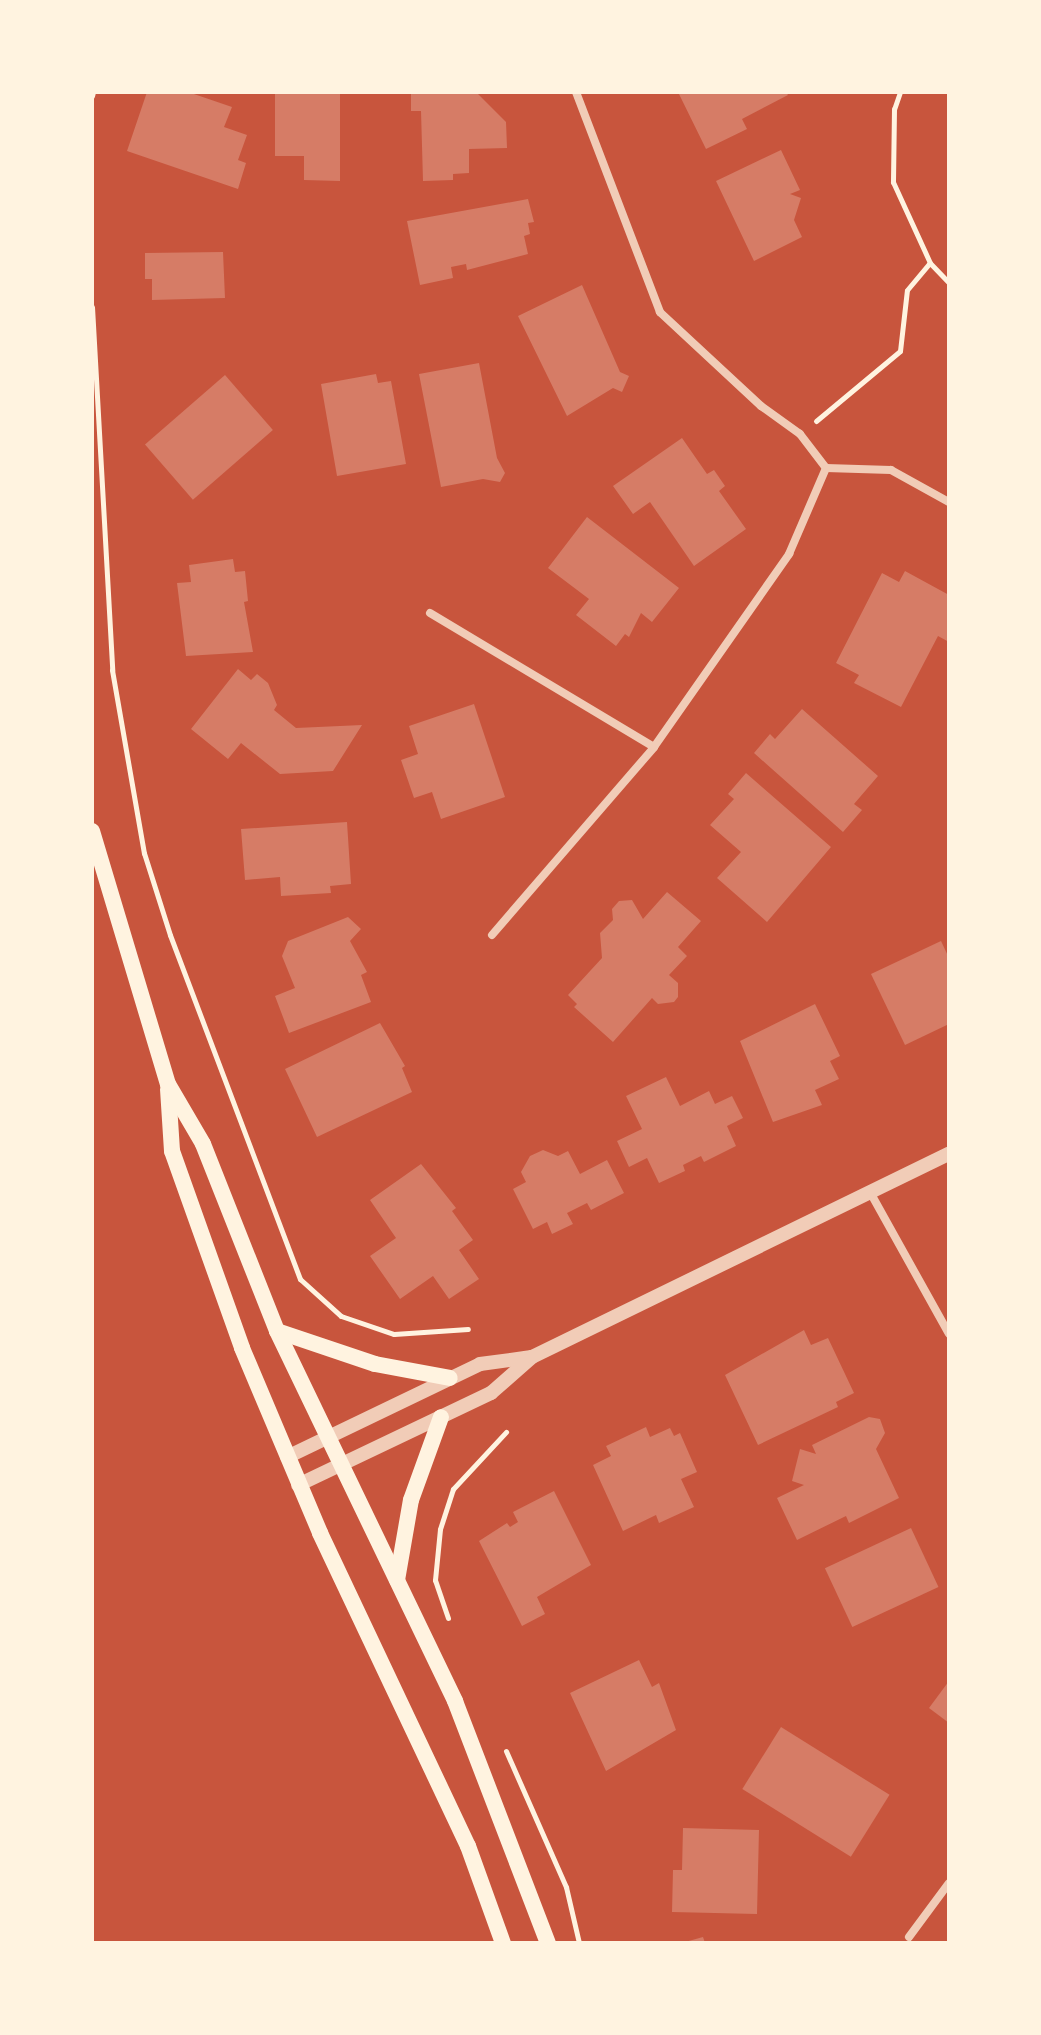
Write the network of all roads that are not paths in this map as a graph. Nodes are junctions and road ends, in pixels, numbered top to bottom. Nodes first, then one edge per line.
1 (576, 92) edge
2 (826, 468) junction
3 (949, 502) edge
4 (430, 613) dead end
5 (654, 747) junction
6 (92, 831) edge
7 (492, 935) dead end
8 (168, 1084) junction
9 (949, 1154) edge
10 (870, 1192) junction
11 (277, 1331) junction
12 (949, 1334) edge
13 (532, 1357) junction
14 (450, 1378) junction
15 (441, 1417) junction
16 (328, 1437) junction
17 (287, 1457) junction
18 (342, 1465) junction
19 (298, 1485) junction
20 (397, 1580) junction
21 (949, 1883) edge
22 (909, 1937) dead end
23 (503, 1943) edge
24 (548, 1943) edge

1 - 2 street
2 - 3 street
2 - 5 street
4 - 5 street
5 - 7 street
6 - 8 main road
8 - 11 main road
8 - 17 main road
9 - 10 street
10 - 12 street
10 - 13 street
11 - 14 main road
11 - 16 main road
13 - 14 street
13 - 15 street
14 - 16 street
15 - 18 street
15 - 20 main road
16 - 17 street
16 - 18 main road
17 - 19 main road
18 - 19 street
18 - 20 main road
19 - 23 main road
20 - 24 main road
21 - 22 street

